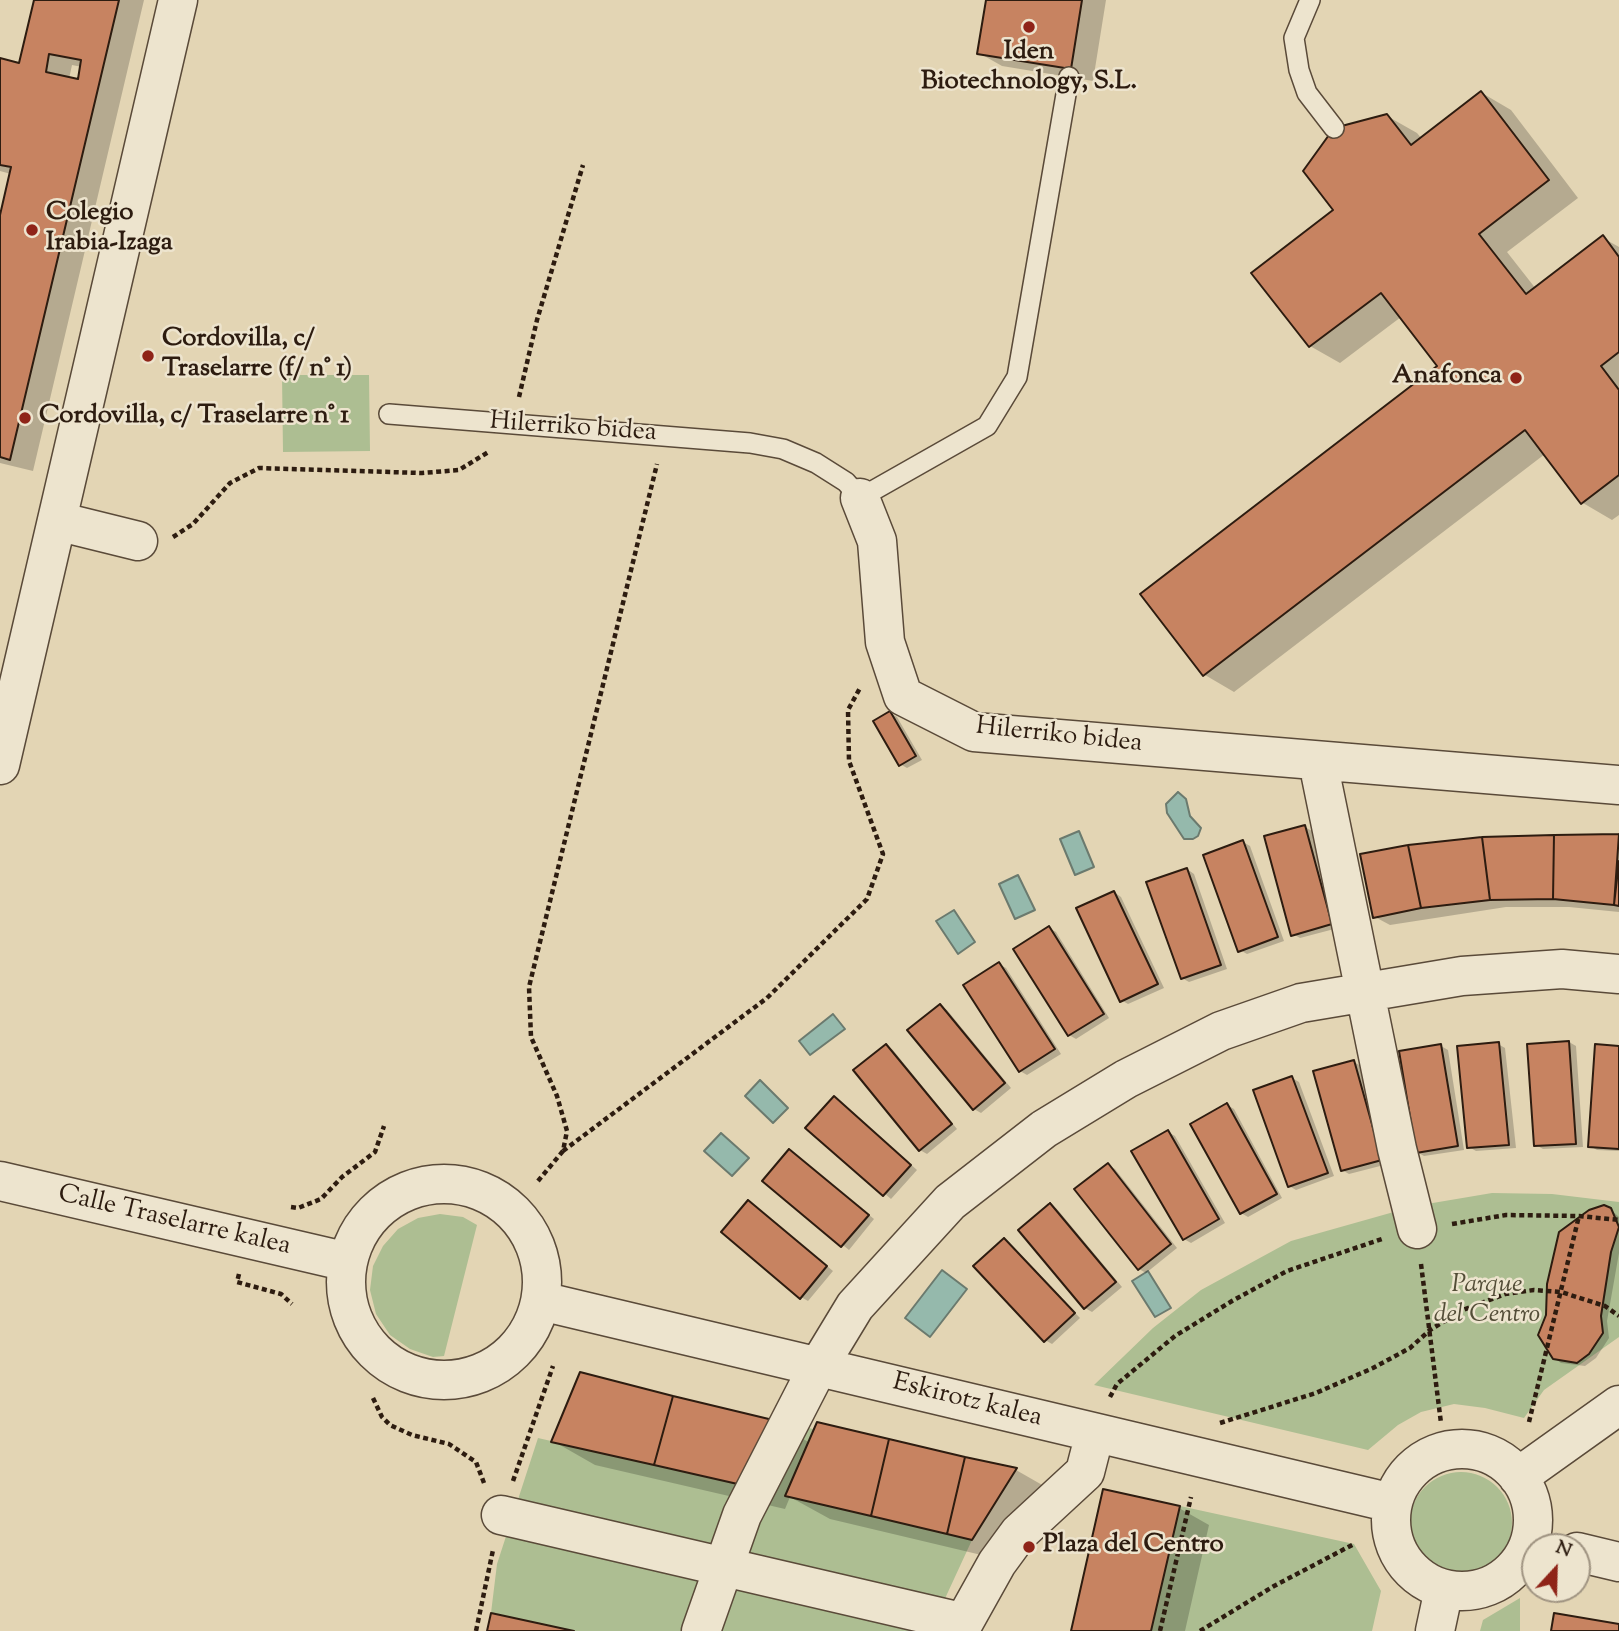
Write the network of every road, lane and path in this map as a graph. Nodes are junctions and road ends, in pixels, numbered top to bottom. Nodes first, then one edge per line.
1 (178, 0) edge
2 (1311, 0) edge
3 (1069, 77) dead end
4 (1334, 128) dead end
5 (389, 415) dead end
6 (664, 436) junction
7 (860, 498) junction
8 (57, 521) junction
9 (138, 541) dead end
10 (885, 642) junction
11 (7, 701) edge
12 (1318, 762) junction
13 (0, 765) edge
14 (1619, 785) edge
15 (1619, 974) edge
16 (1364, 991) junction
17 (562, 1151) junction
18 (0, 1181) edge
19 (538, 1181) dead end
20 (1580, 1216) junction
21 (1619, 1220) edge
22 (1417, 1229) junction
23 (348, 1262) junction
24 (1561, 1293) junction
25 (541, 1301) junction
26 (1619, 1316) edge
27 (1430, 1330) junction
28 (553, 1366) dead end
29 (818, 1367) junction
30 (373, 1398) dead end
31 (1109, 1398) dead end
32 (1619, 1405) edge
33 (1441, 1423) dead end
34 (1216, 1424) dead end
35 (1096, 1433) junction
36 (1526, 1433) dead end
37 (1518, 1477) junction
38 (1191, 1497) dead end
39 (1392, 1503) junction
40 (501, 1515) junction
41 (1538, 1533) edge
42 (1354, 1544) dead end
43 (1591, 1555) edge
44 (1521, 1559) edge
45 (1619, 1562) edge
46 (723, 1568) junction
47 (1444, 1589) junction
48 (960, 1626) edge
49 (477, 1631) edge
50 (701, 1631) edge
51 (1160, 1631) edge
52 (1200, 1631) edge
53 (1435, 1631) edge

1 - 8 street
2 - 4 lane
3 - 7 lane
5 - 6 lane, Hilerriko bidea
6 - 7 lane, Hilerriko bidea
6 - 17 path
7 - 10 street, Hilerriko bidea
8 - 9 street
8 - 11 street
10 - 12 street, Hilerriko bidea
10 - 17 path
11 - 13 street
12 - 14 street, Hilerriko bidea
12 - 16 street
15 - 16 street
16 - 22 street
16 - 29 street
17 - 19 path
18 - 23 street, Calle Traselarre kalea
20 - 21 path
20 - 22 path
20 - 24 path
22 - 27 path
22 - 31 path
23 - 25 street
23 - 25 street
24 - 26 path
24 - 27 path
24 - 36 path
25 - 29 street, Eskirotz kalea
27 - 33 path
27 - 34 path
28 - 40 path
29 - 35 street, Eskirotz kalea
29 - 46 street
30 - 40 path
32 - 37 street
35 - 39 street, Eskirotz kalea
35 - 48 street
37 - 39 street
37 - 41 street
38 - 51 path
39 - 47 street
40 - 46 street
40 - 49 path
42 - 52 path
43 - 45 street
44 - 47 street
46 - 48 street
46 - 50 street
47 - 53 street

